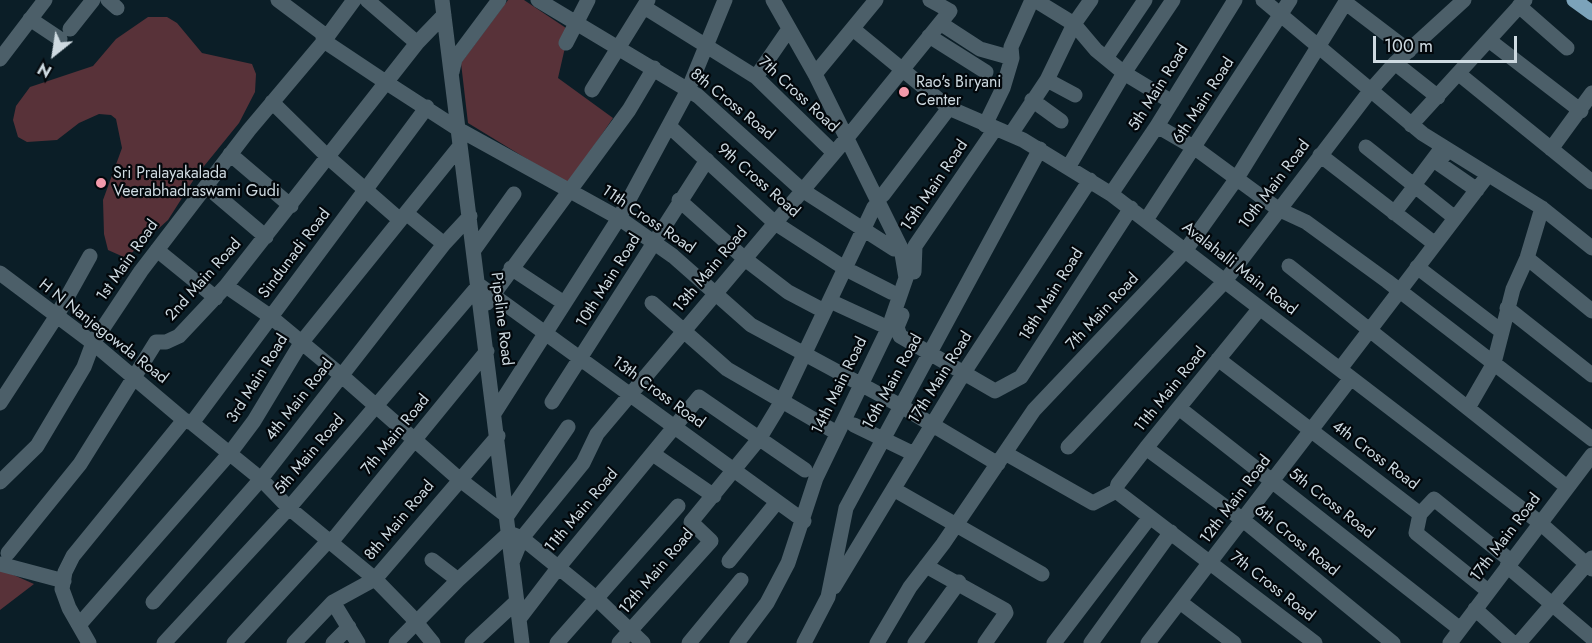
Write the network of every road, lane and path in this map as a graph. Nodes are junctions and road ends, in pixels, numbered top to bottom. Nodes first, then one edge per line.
1 (45, 0) edge
2 (93, 0) edge
3 (278, 0) edge
4 (354, 0) edge
5 (367, 0) edge
6 (499, 0) edge
7 (538, 0) edge
8 (588, 0) edge
9 (725, 0) edge
10 (773, 0) edge
11 (876, 0) edge
12 (930, 0) edge
13 (1034, 0) edge
14 (1091, 0) edge
15 (1145, 0) edge
16 (1173, 0) edge
17 (1235, 0) edge
18 (1263, 0) edge
19 (1290, 0) edge
20 (1464, 0) edge
21 (1574, 0) edge
22 (1346, 1) edge
23 (1522, 3) edge
24 (646, 4) edge
25 (955, 5) edge
26 (443, 8) edge
27 (1592, 13) edge
28 (1281, 16) junction
29 (30, 19) junction
30 (576, 23) junction
31 (940, 23) junction
32 (1074, 24) junction
33 (789, 29) junction
34 (853, 29) junction
35 (929, 36) junction
36 (324, 41) junction
37 (1490, 41) junction
38 (417, 43) junction
39 (566, 43) dead end
40 (707, 45) junction
41 (618, 47) junction
42 (1319, 48) junction
43 (1568, 48) dead end
44 (2, 51) edge
45 (1409, 51) junction
46 (1012, 58) junction
47 (1106, 58) junction
48 (1395, 63) junction
49 (654, 68) junction
50 (903, 69) junction
51 (986, 72) dead end
52 (1124, 73) junction
53 (452, 74) junction
54 (815, 74) junction
55 (1459, 74) junction
56 (756, 77) junction
57 (1047, 80) junction
58 (387, 83) junction
59 (592, 90) dead end
60 (688, 90) junction
61 (1370, 91) junction
62 (1592, 93) edge
63 (1075, 95) dead end
64 (1438, 97) junction
65 (1032, 100) junction
66 (272, 102) junction
67 (1172, 102) junction
68 (427, 107) junction
69 (949, 108) junction
70 (1581, 111) junction
71 (1060, 121) dead end
72 (1411, 125) junction
73 (669, 126) junction
74 (1157, 126) junction
75 (990, 127) junction
76 (458, 129) junction
77 (1011, 134) junction
78 (846, 139) junction
79 (460, 146) junction
80 (1366, 147) dead end
81 (1195, 148) junction
82 (1445, 148) junction
83 (1040, 149) junction
84 (1551, 149) junction
85 (834, 153) junction
86 (230, 154) junction
87 (1320, 155) junction
88 (329, 158) junction
89 (707, 160) junction
90 (1069, 166) junction
91 (1488, 175) junction
92 (1590, 177) edge
93 (1237, 178) junction
94 (1090, 180) junction
95 (1414, 185) junction
96 (206, 186) junction
97 (568, 189) junction
98 (366, 190) junction
99 (802, 190) junction
100 (1477, 190) junction
101 (514, 194) dead end
102 (1111, 194) junction
103 (680, 200) junction
104 (291, 206) junction
105 (1131, 208) junction
106 (1542, 208) junction
107 (1278, 209) junction
108 (1394, 213) junction
109 (403, 216) junction
110 (470, 216) junction
111 (619, 218) junction
112 (1455, 218) junction
113 (1146, 220) junction
114 (775, 223) junction
115 (861, 231) junction
116 (266, 237) junction
117 (653, 243) junction
118 (444, 244) junction
119 (1435, 244) junction
120 (1592, 248) edge
121 (894, 249) dead end
122 (157, 250) junction
123 (474, 250) junction
124 (1185, 251) junction
125 (90, 256) dead end
126 (1527, 258) junction
127 (745, 259) junction
128 (1289, 266) dead end
129 (1417, 267) junction
130 (511, 268) junction
131 (846, 269) junction
132 (0, 273) edge
133 (1225, 281) junction
134 (226, 286) junction
135 (1399, 290) junction
136 (484, 291) junction
137 (891, 292) dead end
138 (716, 293) junction
139 (216, 298) junction
140 (564, 303) junction
141 (652, 303) dead end
142 (827, 306) junction
143 (1260, 308) junction
144 (1507, 308) junction
145 (1592, 311) edge
146 (56, 316) junction
147 (271, 317) junction
148 (880, 324) dead end
149 (1370, 330) junction
150 (684, 331) junction
151 (1501, 331) junction
152 (544, 334) junction
153 (93, 343) junction
154 (301, 343) junction
155 (487, 351) junction
156 (930, 353) junction
157 (805, 354) junction
158 (1218, 359) junction
159 (581, 360) junction
160 (1494, 363) junction
161 (963, 374) junction
162 (1346, 374) junction
163 (1592, 375) edge
164 (133, 376) junction
165 (342, 376) junction
166 (862, 385) junction
167 (631, 395) junction
168 (782, 401) junction
169 (552, 402) dead end
170 (0, 403) edge
171 (376, 405) junction
172 (901, 406) junction
173 (1179, 408) junction
174 (1468, 408) junction
175 (495, 412) junction
176 (188, 421) junction
177 (854, 425) dead end
178 (933, 425) junction
179 (567, 427) dead end
180 (674, 428) junction
181 (1311, 430) junction
182 (837, 433) junction
183 (498, 436) junction
184 (759, 439) junction
185 (882, 439) junction
186 (1592, 439) edge
187 (415, 441) junction
188 (1068, 447) dead end
189 (1146, 448) junction
190 (230, 453) junction
191 (653, 454) junction
192 (914, 454) junction
193 (1592, 455) edge
194 (1001, 459) junction
195 (805, 470) dead end
196 (734, 471) junction
197 (261, 479) junction
198 (459, 479) junction
199 (1273, 481) junction
200 (0, 482) edge
201 (1567, 487) junction
202 (895, 490) junction
203 (1118, 493) junction
204 (714, 496) junction
205 (777, 502) junction
206 (678, 506) dead end
207 (290, 508) junction
208 (1420, 514) junction
209 (507, 516) junction
210 (1149, 517) junction
211 (1243, 520) junction
212 (804, 521) junction
213 (1539, 522) junction
214 (956, 526) junction
215 (1171, 532) junction
216 (516, 535) junction
217 (331, 540) junction
218 (4, 559) edge
219 (432, 560) dead end
220 (729, 561) dead end
221 (1210, 562) junction
222 (1509, 563) junction
223 (1590, 564) edge
224 (926, 566) junction
225 (558, 568) junction
226 (1042, 574) dead end
227 (375, 579) junction
228 (458, 580) junction
229 (741, 580) dead end
230 (64, 581) junction
231 (959, 582) junction
232 (1488, 591) junction
233 (828, 597) junction
234 (596, 598) junction
235 (517, 601) junction
236 (153, 602) dead end
237 (333, 602) junction
238 (1180, 602) junction
239 (1553, 604) junction
240 (1475, 609) junction
241 (519, 619) junction
242 (418, 624) junction
243 (79, 625) junction
244 (349, 627) junction
245 (1460, 629) junction
246 (1589, 636) edge
247 (625, 637) edge
248 (697, 641) edge
249 (89, 643) edge
250 (164, 643) edge
251 (234, 643) edge
252 (294, 643) edge
253 (333, 643) edge
254 (358, 643) edge
255 (396, 643) edge
256 (433, 643) edge
257 (472, 643) edge
258 (522, 643) edge
259 (557, 643) edge
260 (643, 643) edge
261 (736, 643) edge
262 (804, 643) edge
263 (877, 643) edge
264 (915, 643) edge
265 (985, 643) edge
266 (1054, 643) edge
267 (1091, 643) edge
268 (1148, 643) edge
269 (1234, 643) edge
270 (1315, 643) edge
271 (1393, 643) edge
272 (1450, 643) edge
273 (1513, 643) edge
274 (1519, 643) edge

1 - 29 street
2 - 29 street
3 - 36 street, 11th Cross Road
4 - 36 street
5 - 38 street
6 - 53 street
7 - 30 street, 8th Cross Road
8 - 30 street
9 - 40 street
10 - 33 street, 14th Main Road
11 - 34 street
12 - 25 street, 13th Main Road
13 - 32 street
13 - 46 street
14 - 32 street
15 - 47 street
16 - 52 street
17 - 67 street, 5th Main Road
18 - 28 street
19 - 28 street, 6th Main Road
20 - 45 street, 10th Main Road
21 - 27 main road
22 - 42 street, 7th Main Road
22 - 45 street
23 - 37 street
23 - 43 street
24 - 40 street, 7th Cross Road
24 - 41 street
25 - 31 street, 13th Main Road
26 - 38 street
26 - 53 street, Pipeline Road
28 - 42 street
28 - 81 street, 6th Main Road
29 - 44 street
30 - 39 street
30 - 41 street, 8th Cross Road
31 - 35 street, 13th Main Road
31 - 46 street
32 - 47 street
32 - 57 street
33 - 54 street, 14th Main Road
33 - 56 street
34 - 50 street, Avalahalli Main Road
34 - 54 street
35 - 50 street, 13th Main Road
35 - 51 street
36 - 58 street, 11th Cross Road
36 - 66 street, 1st Main Road
37 - 55 street
37 - 70 street
38 - 58 street
40 - 56 street, 7th Cross Road
40 - 60 street
41 - 49 street, 8th Cross Road
41 - 59 street
42 - 61 street
42 - 93 street, 7th Main Road
45 - 48 street, 10th Main Road
46 - 75 street
47 - 52 street
48 - 61 street, 10th Main Road
48 - 64 street
49 - 60 street, 8th Cross Road
49 - 97 street
50 - 69 street, Avalahalli Main Road
50 - 78 street, 13th Main Road
52 - 67 street
52 - 90 street
53 - 76 street, Pipeline Road
54 - 78 street, 14th Main Road
55 - 64 street
55 - 84 street
56 - 85 street, 7th Cross Road
57 - 63 street
57 - 65 street
58 - 68 street, 11th Cross Road
58 - 88 street, 2nd Main Road
60 - 73 street
60 - 99 street, 8th Cross Road
61 - 72 street
61 - 87 street, 10th Main Road
62 - 70 street
64 - 72 street
65 - 71 street
65 - 77 street
66 - 86 street, 1st Main Road
66 - 88 street
67 - 74 street, 5th Main Road
68 - 76 street, 11th Cross Road
68 - 98 street, Sindunadi Road
69 - 75 street, Avalahalli Main Road
69 - 115 street, 12th Main Road
70 - 84 street
72 - 82 street
73 - 89 street, 9th Cross Road
73 - 111 street
74 - 81 street
74 - 102 street, 5th Main Road
75 - 77 street, Avalahalli Main Road
75 - 156 street, 15th Main Road
76 - 79 street, Pipeline Road
76 - 97 street, 11th Cross Road
77 - 83 street, Avalahalli Main Road
78 - 85 street, 13th Main Road
78 - 166 street, 14th Main Road
79 - 109 street, 3rd Main Road
79 - 110 street, Pipeline Road
80 - 95 street
81 - 93 street
81 - 113 street, 6th Main Road
82 - 91 street
82 - 95 street
82 - 100 street
83 - 90 street, Avalahalli Main Road
83 - 156 street, 16th Main Road
84 - 92 street
85 - 99 street, 13th Main Road
86 - 96 street, 1st Main Road
86 - 104 street
87 - 107 street, 10th Main Road
87 - 108 street
88 - 98 street
88 - 104 street, 2nd Main Road
89 - 103 street, 10th Main Road
89 - 114 street, 9th Cross Road
90 - 94 street, Avalahalli Main Road
91 - 100 street, 12th Main Road
91 - 106 street
93 - 107 street
93 - 124 street, 7th Main Road
94 - 102 street, Avalahalli Main Road
94 - 161 street, 17th Main Road
95 - 108 street
95 - 112 street
96 - 116 street
96 - 122 street, 1st Main Road
97 - 111 street, 11th Cross Road
97 - 130 street
98 - 109 street
98 - 147 street, Sindunadi Road
99 - 114 street, 13th Main Road
99 - 115 street, 8th Cross Road
100 - 112 street, 12th Main Road
101 - 123 street
102 - 105 street, Avalahalli Main Road
103 - 117 street, 10th Main Road
103 - 127 street
104 - 116 street, 2nd Main Road
105 - 113 street, Avalahalli Main Road
105 - 161 street, 18th Main Road
106 - 120 street
106 - 126 street
107 - 133 street, 10th Main Road
107 - 135 street
108 - 119 street
109 - 118 street
109 - 154 street, 3rd Main Road
110 - 118 street, 4th Main Road
110 - 123 street, Pipeline Road
111 - 117 street, 11th Cross Road
111 - 140 street
112 - 119 street, 12th Main Road
113 - 124 street, Avalahalli Main Road
114 - 127 street, 13th Main Road
114 - 131 street, 9th Cross Road
115 - 121 street, 8th Cross Road
115 - 131 street, 12th Main Road
116 - 134 street, 2nd Main Road
117 - 138 street, 11th Cross Road
117 - 159 street, 10th Main Road
118 - 165 street, 4th Main Road
119 - 129 street, 12th Main Road
122 - 139 street
122 - 153 street, 1st Main Road
123 - 136 street, Pipeline Road
124 - 133 street, Avalahalli Main Road
124 - 194 street, 7th Main Road
125 - 146 street
126 - 144 street
126 - 145 street
127 - 138 street, 13th Main Road
127 - 142 street
128 - 149 street
129 - 135 street, 12th Main Road
129 - 151 street
130 - 136 street
130 - 140 street
131 - 137 street, 9th Cross Road
131 - 142 street, 12th Main Road
132 - 146 street, H N Nanjegowda Road
133 - 143 street, Avalahalli Main Road
133 - 188 street, 10th Main Road
134 - 139 street, 2nd Main Road
134 - 147 street
135 - 149 street, 12th Main Road
135 - 160 street
136 - 152 street, 13th Cross Road
136 - 155 street, Pipeline Road
136 - 171 street, 5th Main Road
138 - 150 street, 13th Main Road
138 - 157 street, 11th Cross Road
139 - 164 street, 2nd Main Road
140 - 152 street
141 - 150 street
142 - 148 street
142 - 157 street, 12th Main Road
143 - 158 street, 11th Main Road
143 - 162 street, Avalahalli Main Road
144 - 151 street
144 - 163 street
146 - 153 street, H N Nanjegowda Road
146 - 170 street
147 - 154 street
147 - 176 street, Sindunadi Road
149 - 162 street, 12th Main Road
149 - 174 street
150 - 167 street, 13th Main Road
150 - 168 street
151 - 160 street
152 - 159 street, 13th Cross Road
152 - 175 street
153 - 164 street, H N Nanjegowda Road
153 - 200 street, 1st Main Road
154 - 165 street
154 - 190 street, 3rd Main Road
155 - 175 street, Pipeline Road
155 - 187 street, 7th Main Road
156 - 161 street
156 - 172 street, 16th Main Road
157 - 166 street, 11th Cross Road
157 - 168 street, 12th Main Road
158 - 173 street, 11th Main Road
158 - 181 street, 4th Cross Road
159 - 167 street, 13th Cross Road
159 - 169 street, 10th Main Road
160 - 174 street
160 - 186 street
161 - 178 street, 17th Main Road
162 - 181 street, 12th Main Road
162 - 213 street, Avalahalli Main Road
164 - 176 street, H N Nanjegowda Road
164 - 218 street, 2nd Main Road
165 - 171 street
165 - 197 street, 4th Main Road
166 - 172 street, 11th Cross Road
166 - 182 street, 14th Main Road
167 - 180 street, 13th Cross Road
167 - 216 street, 13th Main Road
168 - 182 street
168 - 184 street, 12th Main Road
171 - 187 street
171 - 207 street, 5th Main Road
172 - 178 street, 11th Cross Road
172 - 185 street, 16th Main Road
173 - 189 street, 11th Main Road
173 - 199 street, 5th Cross Road
174 - 201 street
175 - 183 street, Pipeline Road
176 - 190 street, H N Nanjegowda Road
176 - 230 street
177 - 185 street
178 - 192 street, 17th Main Road
178 - 194 street, 11th Cross Road
179 - 209 street
180 - 184 street, 11th Main Road
180 - 191 street, 11th Main Road
180 - 196 street, 13th Cross Road
181 - 199 street, 12th Main Road
181 - 208 street, 4th Cross Road
182 - 212 street, 14th Main Road
183 - 198 street, 8th Main Road
183 - 209 street, Pipeline Road
184 - 195 street
184 - 196 street, 12th Main Road
185 - 192 street
185 - 233 street, 16th Main Road
187 - 198 street
187 - 217 street, 7th Main Road
189 - 203 street, 11th Main Road
189 - 211 street, 6th Cross Road
190 - 197 street, H N Nanjegowda Road
190 - 243 street, 3rd Main Road
191 - 204 street
191 - 225 street, 11th Main Road
192 - 202 street, 17th Main Road
193 - 201 street, 17th Main Road
194 - 203 street, 11th Cross Road
194 - 214 street, 7th Main Road
196 - 204 street, 12th Main Road
196 - 205 street, 13th Cross Road
197 - 207 street, H N Nanjegowda Road
197 - 236 street, 4th Main Road
198 - 209 street
198 - 227 street, 8th Main Road
199 - 211 street, 12th Main Road
199 - 245 street, 5th Cross Road
201 - 213 street, 17th Main Road
202 - 214 street
202 - 233 street, 17th Main Road
203 - 210 street, 7th Cross Road
204 - 247 street, 12th Main Road
205 - 212 street, 13th Cross Road
205 - 220 street
206 - 234 street
207 - 217 street, H N Nanjegowda Road
207 - 250 street, 5th Main Road
208 - 222 street
208 - 232 street, 4th Cross Road
209 - 216 street, Pipeline Road
210 - 215 street, 7th Cross Road
210 - 266 street
211 - 221 street, 12th Main Road
211 - 271 street, 6th Cross Road
212 - 261 street, 14th Main Road
213 - 222 street, 17th Main Road
213 - 223 street, Avalahalli Main Road
214 - 224 street, 7th Main Road
214 - 226 street
215 - 221 street, 7th Cross Road
215 - 267 street
216 - 225 street
216 - 228 street, 13th Main Road
216 - 235 street, Pipeline Road
217 - 227 street, H N Nanjegowda Road
217 - 251 street, 7th Main Road
218 - 230 street
219 - 228 street
221 - 238 street, 12th Main Road
221 - 270 street, 7th Cross Road
222 - 232 street, 17th Main Road
222 - 239 street
223 - 239 street
224 - 231 street
224 - 263 street, 7th Main Road
225 - 234 street
225 - 241 street, 11th Main Road
227 - 237 street, 8th Main Road
227 - 242 street, H N Nanjegowda Road
228 - 242 street, 13th Main Road
229 - 248 street
230 - 243 street
231 - 264 street
231 - 265 street
232 - 240 street, 17th Main Road
233 - 262 street, 16th Main Road
234 - 247 street
234 - 259 street
235 - 241 street, Pipeline Road
235 - 257 street
237 - 244 street
237 - 252 street, 8th Main Road
238 - 268 street, 12th Main Road
238 - 269 street
239 - 246 street
239 - 274 street
240 - 245 street, 17th Main Road
240 - 273 street
241 - 258 street, Pipeline Road
242 - 255 street, 13th Main Road
242 - 256 street, H N Nanjegowda Road
243 - 249 street
244 - 253 street
244 - 254 street
245 - 272 street, 17th Main Road
247 - 260 street

